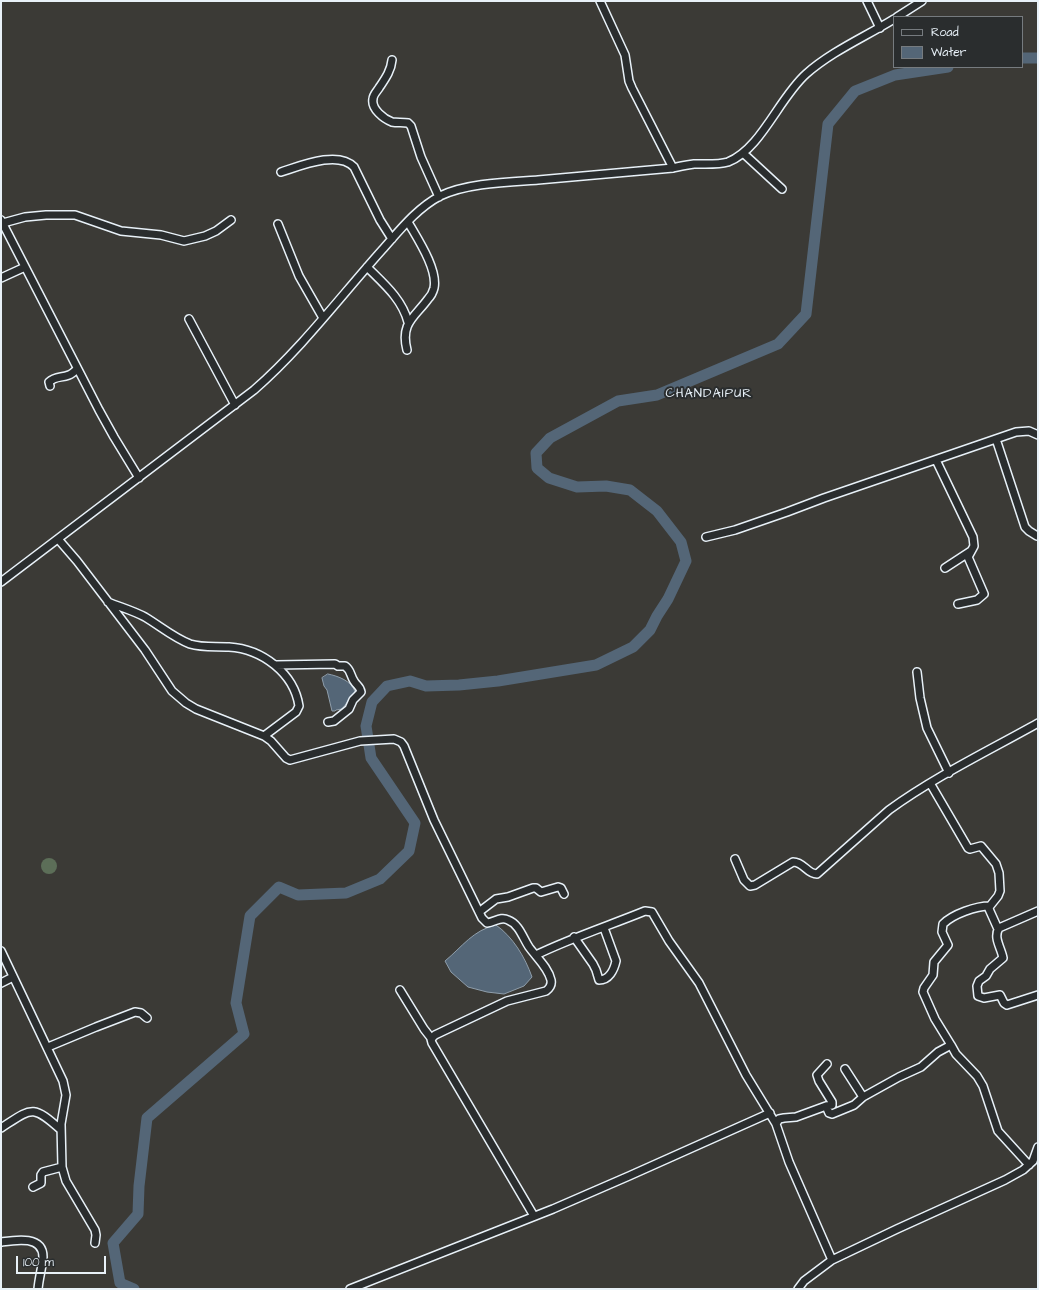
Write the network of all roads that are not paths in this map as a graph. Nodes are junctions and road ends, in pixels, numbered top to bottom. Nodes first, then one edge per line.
1 (600, 1) edge
2 (867, 1) edge
3 (922, 1) edge
4 (899, 16) edge
5 (893, 20) edge
6 (880, 28) junction
7 (392, 60) dead end
8 (744, 152) junction
9 (673, 168) junction
10 (281, 172) dead end
11 (782, 189) dead end
12 (439, 197) junction
13 (231, 220) dead end
14 (408, 222) junction
15 (2, 224) edge
16 (278, 224) dead end
17 (392, 239) junction
18 (25, 267) junction
19 (367, 267) junction
20 (1, 278) edge
21 (323, 318) junction
22 (189, 319) dead end
23 (408, 322) junction
24 (407, 350) dead end
25 (78, 369) junction
26 (50, 386) dead end
27 (235, 405) junction
28 (1038, 435) edge
29 (996, 439) junction
30 (936, 460) junction
31 (140, 478) junction
32 (1037, 536) dead end
33 (706, 537) dead end
34 (58, 539) junction
35 (971, 550) junction
36 (945, 568) dead end
37 (1, 582) edge
38 (108, 602) junction
39 (958, 604) dead end
40 (276, 665) junction
41 (916, 672) dead end
42 (328, 722) dead end
43 (1038, 723) edge
44 (264, 736) junction
45 (949, 773) junction
46 (930, 783) junction
47 (735, 859) dead end
48 (564, 894) dead end
49 (990, 906) junction
50 (1038, 911) edge
51 (479, 912) junction
52 (604, 928) junction
53 (998, 929) junction
54 (574, 937) junction
55 (1, 951) edge
56 (536, 955) junction
57 (13, 976) junction
58 (1, 983) edge
59 (400, 990) dead end
60 (1038, 995) edge
61 (147, 1018) dead end
62 (431, 1038) junction
63 (951, 1045) junction
64 (48, 1047) junction
65 (827, 1064) dead end
66 (845, 1069) dead end
67 (863, 1097) junction
68 (826, 1106) junction
69 (770, 1113) junction
70 (776, 1124) junction
71 (1, 1128) edge
72 (61, 1130) junction
73 (1038, 1147) edge
74 (1029, 1165) junction
75 (62, 1167) junction
76 (33, 1187) dead end
77 (534, 1216) junction
78 (1, 1242) edge
79 (95, 1243) dead end
80 (832, 1260) junction
81 (38, 1289) edge
82 (350, 1289) edge
83 (798, 1289) edge

1 - 9 street
2 - 6 street
3 - 4 street
5 - 6 street
6 - 8 street
7 - 12 street
8 - 9 street
8 - 11 street
9 - 12 street
10 - 17 street
12 - 14 street
13 - 15 street
14 - 17 street
14 - 23 street
15 - 18 street
16 - 21 street
17 - 19 street
18 - 20 street
18 - 25 street
19 - 21 street
19 - 23 street
21 - 27 street
22 - 27 street
23 - 24 street
25 - 26 street
25 - 31 street
27 - 31 street
28 - 29 street
29 - 30 street
29 - 32 street
30 - 33 street
30 - 35 street
31 - 34 street
34 - 37 street
34 - 38 street
35 - 36 street
35 - 39 street
38 - 40 street
38 - 44 street
40 - 42 street
40 - 44 street
41 - 45 street
43 - 45 street
44 - 51 street
45 - 46 street
46 - 47 street
46 - 49 street
48 - 51 street
49 - 53 street
49 - 63 street
50 - 53 street
51 - 56 street
52 - 54 street
52 - 54 street
52 - 69 street
53 - 60 street
54 - 56 street
55 - 57 street
56 - 62 street
57 - 58 street
57 - 64 street
59 - 62 street
61 - 64 street
62 - 77 street
63 - 67 street
63 - 74 street
64 - 72 street
65 - 68 street
66 - 67 street
67 - 68 street
68 - 70 street
69 - 70 street
69 - 77 street
70 - 80 street
71 - 72 street
72 - 75 street
73 - 74 street
74 - 80 street
75 - 76 street
75 - 79 street
77 - 82 street
78 - 81 street
80 - 83 street

